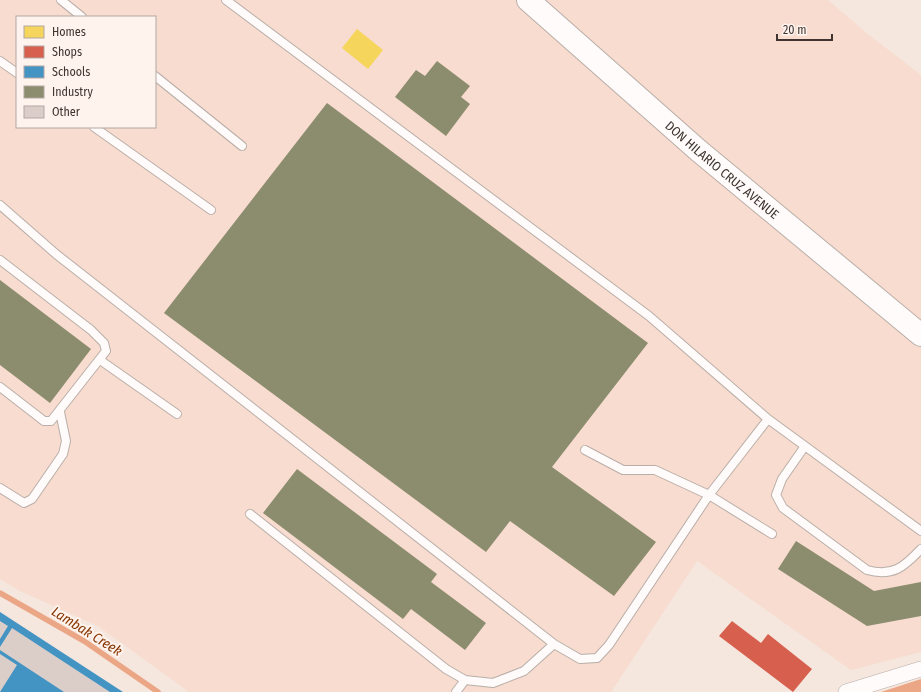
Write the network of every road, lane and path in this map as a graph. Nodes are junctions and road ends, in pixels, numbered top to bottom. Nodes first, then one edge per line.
1 (61, 0) edge
2 (226, 0) edge
3 (528, 0) edge
4 (81, 16) edge
5 (0, 61) edge
6 (16, 72) edge
7 (156, 77) edge
8 (95, 128) edge
9 (242, 146) dead end
10 (0, 205) edge
11 (211, 210) dead end
12 (0, 260) edge
13 (921, 335) edge
14 (100, 360) junction
15 (0, 387) edge
16 (60, 412) junction
17 (177, 414) dead end
18 (768, 419) junction
19 (805, 446) junction
20 (585, 450) dead end
21 (0, 488) edge
22 (709, 495) junction
23 (250, 514) dead end
24 (921, 532) edge
25 (772, 534) dead end
26 (921, 549) edge
27 (554, 644) junction
28 (921, 669) edge
29 (465, 680) junction
30 (456, 692) edge
31 (846, 692) edge

1 - 4 lane
2 - 18 lane
3 - 13 street, DON HILARIO CRUZ AVENUE
5 - 6 lane
7 - 9 lane
8 - 11 lane
10 - 27 lane
12 - 14 lane
14 - 16 lane
14 - 17 lane
15 - 16 lane
16 - 21 lane
18 - 19 lane
18 - 22 lane
19 - 24 lane
19 - 26 lane
20 - 22 lane
22 - 25 lane
22 - 27 lane
23 - 29 lane
27 - 29 lane
28 - 31 street
29 - 30 lane

